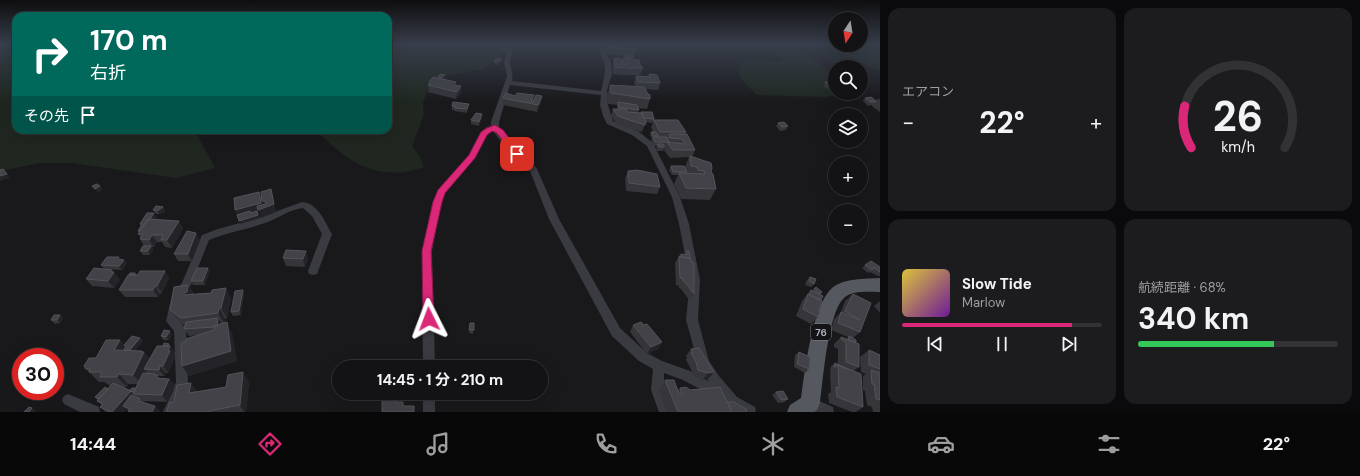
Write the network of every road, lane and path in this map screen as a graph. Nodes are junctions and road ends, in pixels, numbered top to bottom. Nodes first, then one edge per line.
1 (507, 63) edge
2 (608, 63) edge
3 (508, 83) junction
4 (604, 93) junction
5 (495, 128) junction
6 (313, 271) dead end
7 (880, 285) edge
8 (429, 360) edge
9 (659, 366) junction
10 (68, 400) dead end
11 (429, 400) edge
12 (733, 401) junction
13 (803, 408) edge
14 (94, 412) edge
15 (170, 412) edge
16 (429, 412) edge
17 (665, 412) edge
18 (750, 412) edge
19 (828, 412) edge

1 - 3 street
2 - 4 street
3 - 4 street
3 - 5 street
4 - 12 street
5 - 8 street
5 - 9 street
6 - 15 street
7 - 13 main road, 76
9 - 12 street
9 - 17 street
10 - 14 street
11 - 16 street
12 - 18 street
13 - 19 street

